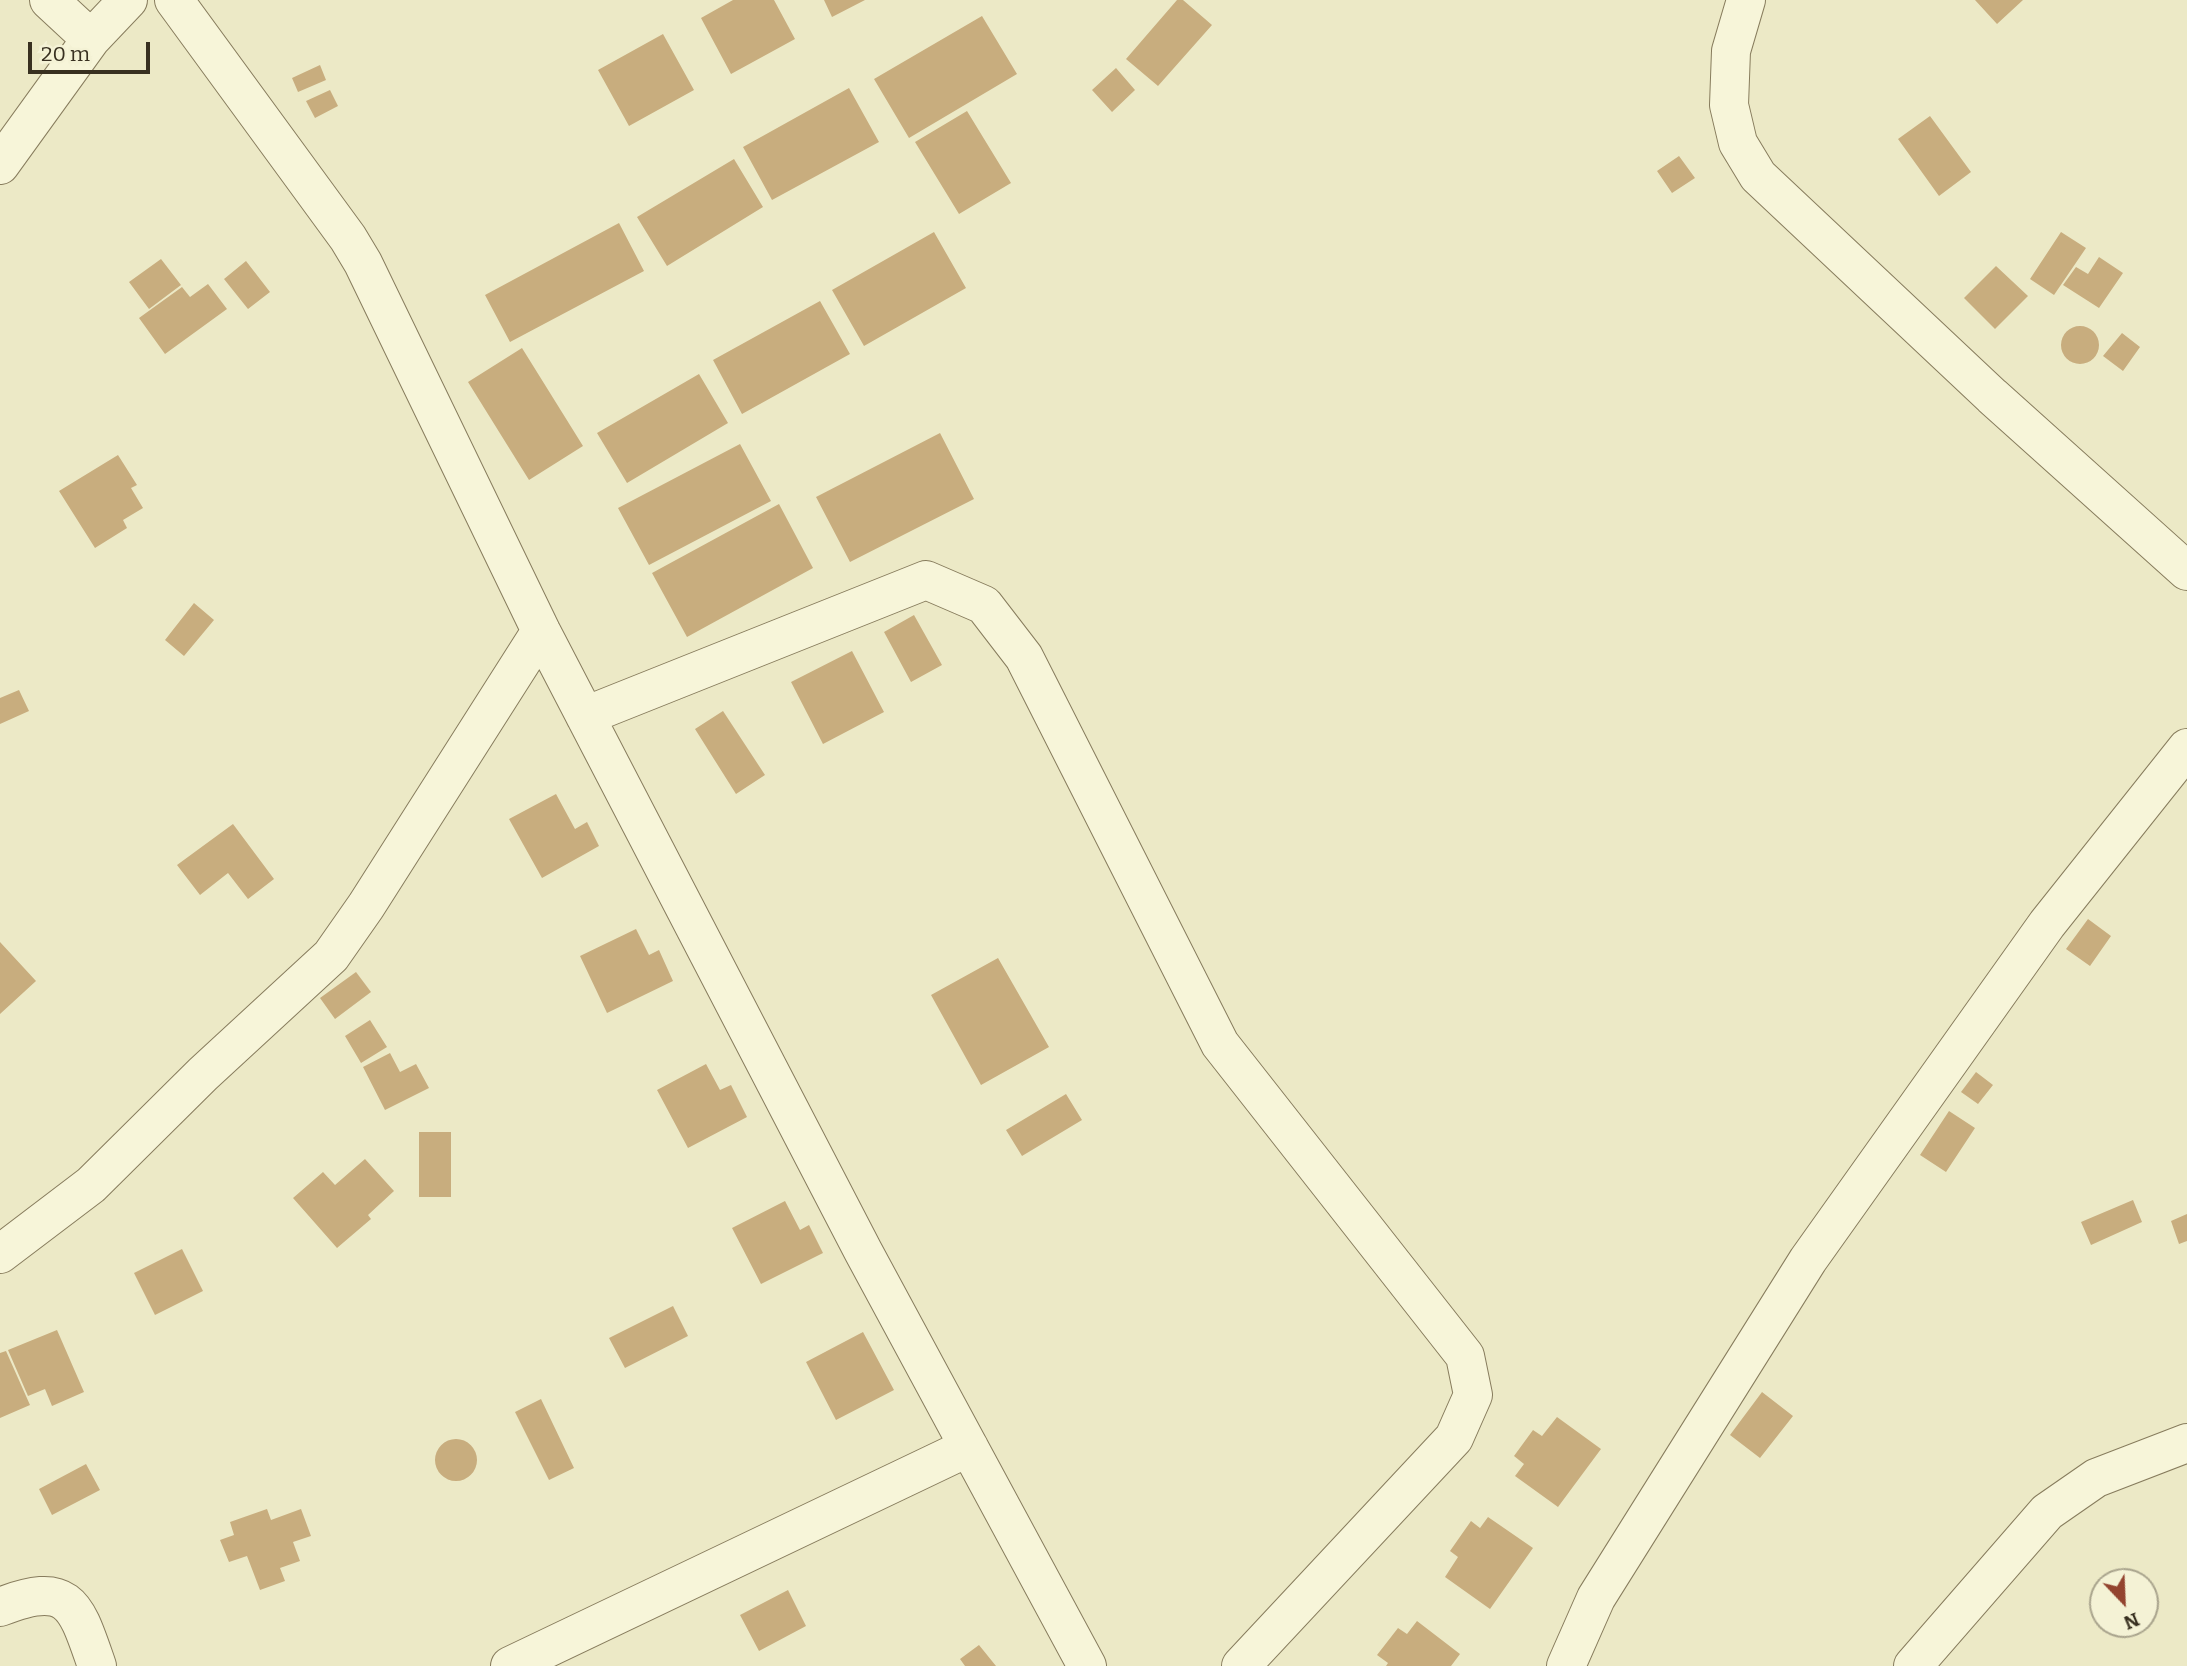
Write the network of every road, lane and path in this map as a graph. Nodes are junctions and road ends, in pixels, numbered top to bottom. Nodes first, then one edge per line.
1 (49, 0) edge
2 (128, 0) edge
3 (174, 0) edge
4 (1746, 0) edge
5 (91, 39) junction
6 (0, 165) edge
7 (2187, 571) edge
8 (541, 631) junction
9 (585, 716) junction
10 (2187, 748) edge
11 (0, 1254) edge
12 (2187, 1443) edge
13 (969, 1447) junction
14 (0, 1607) edge
15 (97, 1666) edge
16 (510, 1666) edge
17 (1087, 1666) edge
18 (1241, 1666) edge
19 (1566, 1666) edge
20 (1913, 1666) edge

1 - 5 street
2 - 5 street
3 - 8 street
4 - 7 street
5 - 6 street
8 - 9 street
8 - 11 street
9 - 13 street
9 - 18 street
10 - 19 street
12 - 20 street
13 - 16 street
13 - 17 street
14 - 15 street

